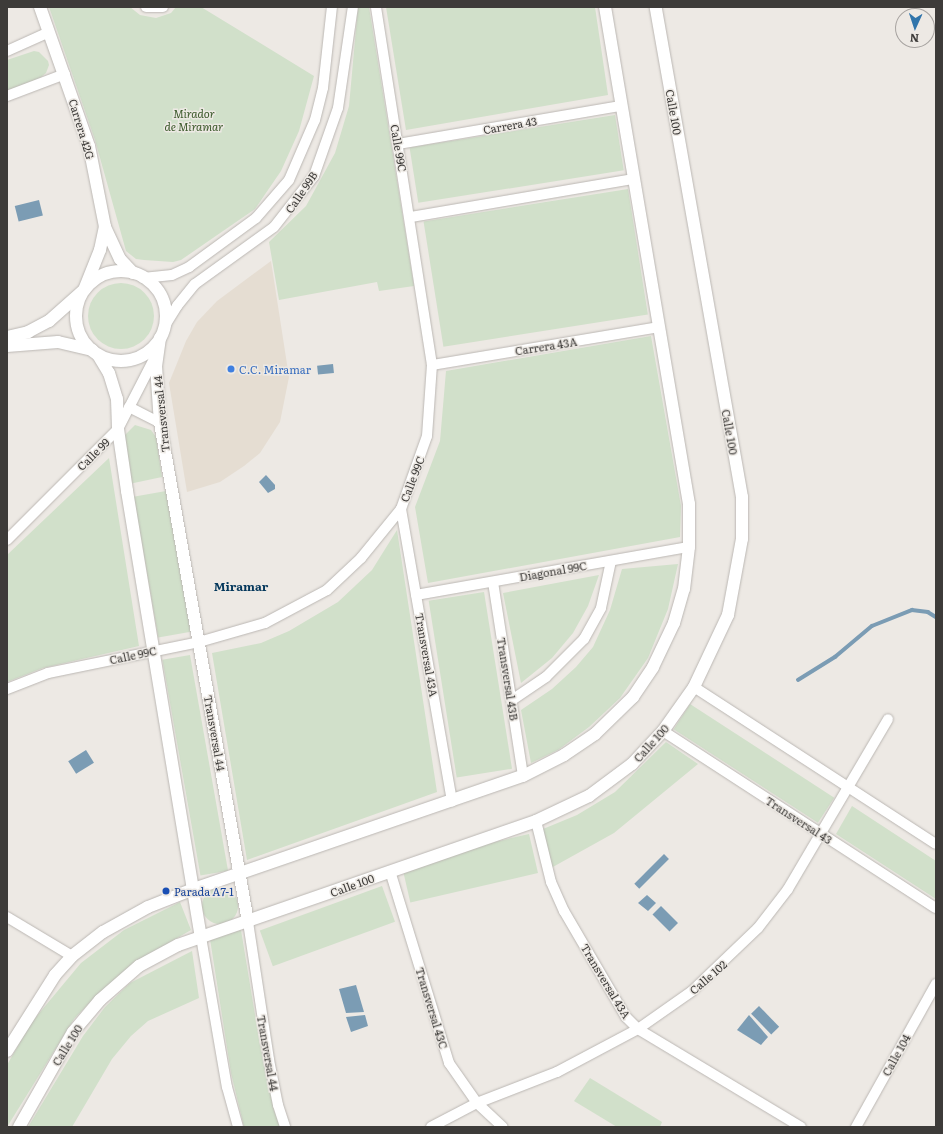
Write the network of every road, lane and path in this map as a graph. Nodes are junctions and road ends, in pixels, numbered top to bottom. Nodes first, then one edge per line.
1 (40, 7) edge
2 (146, 7) edge
3 (163, 7) edge
4 (332, 7) edge
5 (353, 7) edge
6 (376, 7) edge
7 (605, 7) edge
8 (656, 7) edge
9 (49, 32) junction
10 (7, 51) edge
11 (65, 74) junction
12 (7, 96) edge
13 (621, 106) junction
14 (398, 144) junction
15 (634, 179) junction
16 (411, 217) junction
17 (105, 227) junction
18 (138, 276) junction
19 (84, 290) junction
20 (659, 327) junction
21 (162, 332) junction
22 (7, 337) edge
23 (7, 346) edge
24 (96, 353) junction
25 (157, 353) junction
26 (432, 365) junction
27 (129, 407) junction
28 (160, 423) junction
29 (118, 429) junction
30 (401, 509) junction
31 (8, 539) edge
32 (689, 547) junction
33 (611, 561) junction
34 (493, 582) junction
35 (416, 595) junction
36 (199, 642) junction
37 (154, 651) junction
38 (694, 687) junction
39 (7, 689) edge
40 (512, 700) junction
41 (888, 719) dead end
42 (663, 731) junction
43 (523, 776) junction
44 (849, 787) junction
45 (452, 802) junction
46 (536, 821) junction
47 (821, 835) junction
48 (936, 844) edge
49 (390, 872) junction
50 (238, 874) junction
51 (191, 890) junction
52 (936, 908) edge
53 (7, 917) edge
54 (248, 922) junction
55 (201, 937) junction
56 (72, 956) junction
57 (936, 984) edge
58 (638, 1029) junction
59 (7, 1051) edge
60 (477, 1102) junction
61 (19, 1127) edge
62 (238, 1127) edge
63 (285, 1127) edge
64 (431, 1127) edge
65 (504, 1127) edge
66 (801, 1127) edge
67 (856, 1127) edge

1 - 9 street, Carrera 42G
2 - 3 street
4 - 18 street, Calle 99B
5 - 21 street, Calle 99B
6 - 14 street, Calle 99C
7 - 13 street
8 - 38 street, Calle 100
9 - 10 street
9 - 11 street, Carrera 42G
11 - 12 street
11 - 17 street, Carrera 42G
13 - 14 street, Carrera 43
13 - 15 street
14 - 16 street, Calle 99C
15 - 16 street
15 - 20 street
16 - 26 street, Calle 99C
17 - 18 street, Carrera 42G
17 - 19 street, Carrera 42G
18 - 19 street
18 - 21 street
19 - 22 street
19 - 24 street
20 - 26 street, Carrera 43A
20 - 32 street
21 - 24 street
21 - 25 street, Transversal 44
23 - 24 street
24 - 29 street
25 - 27 street, Calle 99
25 - 28 street, Transversal 44
26 - 30 street, Calle 99C
27 - 28 street
27 - 29 street, Calle 99
28 - 36 street, Transversal 44
29 - 31 street, Calle 99
29 - 37 street
30 - 35 street, Transversal 43A
30 - 36 street, Calle 99C
32 - 33 street, Diagonal 99C
32 - 43 street
33 - 34 street, Diagonal 99C
33 - 40 street
34 - 35 street, Diagonal 99C
34 - 40 street, Transversal 43B
35 - 45 street, Transversal 43A
36 - 37 street, Calle 99C
36 - 50 street, Transversal 44
37 - 39 street, Calle 99C
37 - 51 street
38 - 42 street, Calle 100
38 - 44 street
40 - 43 street, Transversal 43B
41 - 44 street, Calle 102
42 - 46 street, Calle 100
42 - 47 street, Transversal 43
43 - 45 street
44 - 47 street, Calle 102
44 - 48 street
45 - 50 street
46 - 49 street, Calle 100
46 - 58 street, Transversal 43A
47 - 52 street, Transversal 43
47 - 58 street, Calle 102
49 - 54 street, Calle 100
49 - 60 street, Transversal 43C
50 - 51 street
50 - 54 street, Transversal 44
51 - 55 street
51 - 56 street
53 - 56 street
54 - 55 street, Calle 100
54 - 63 street, Transversal 44
55 - 61 street, Calle 100
55 - 62 street
56 - 59 street
57 - 67 street, Calle 104
58 - 60 street, Calle 102
58 - 66 street, Transversal 43A
60 - 64 street, Calle 102
60 - 65 street, Transversal 43C

